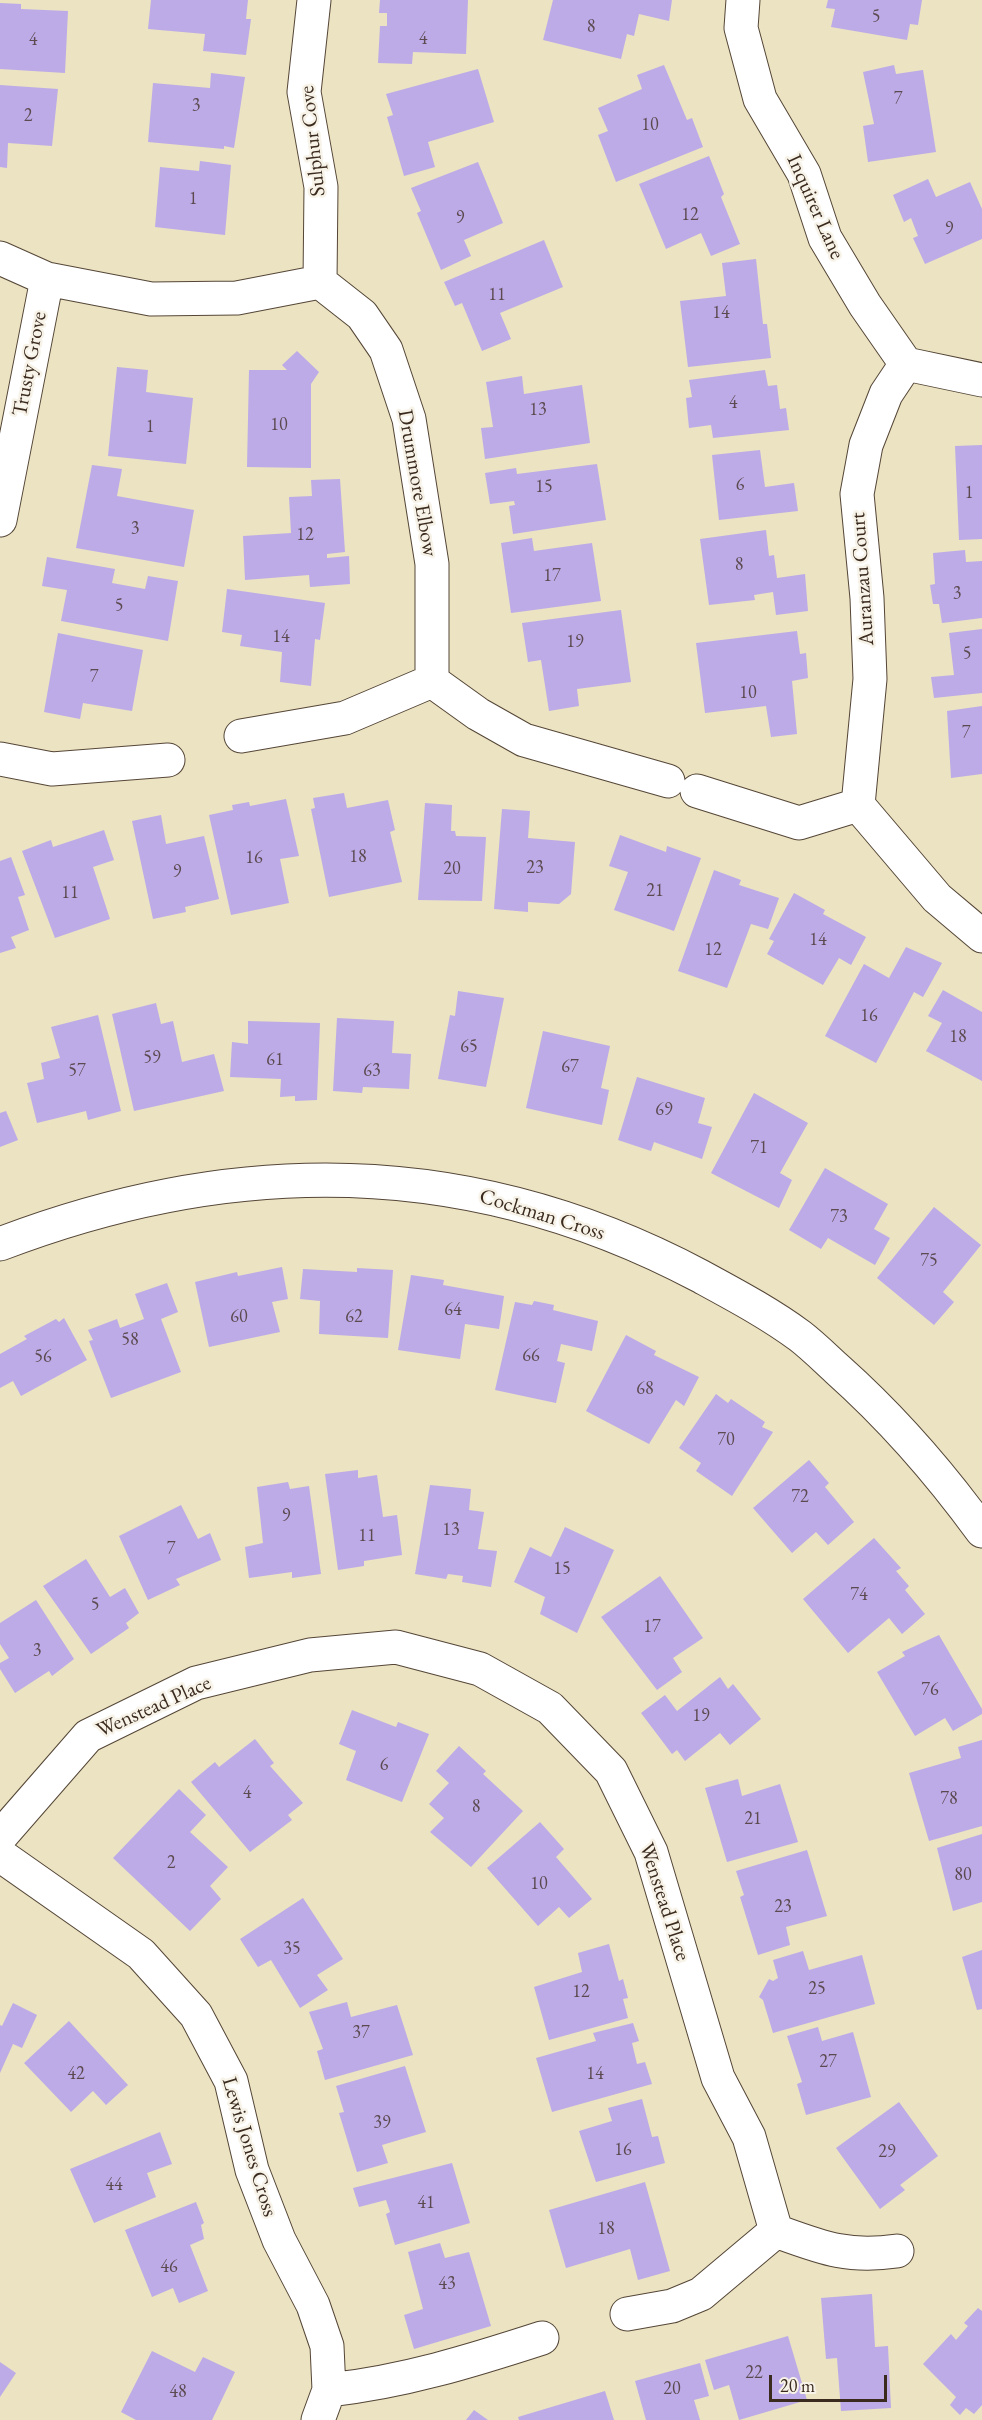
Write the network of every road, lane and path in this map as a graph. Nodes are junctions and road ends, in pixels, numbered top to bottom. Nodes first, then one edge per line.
1 (314, 0) edge
2 (743, 0) edge
3 (0, 258) edge
4 (47, 279) junction
5 (320, 282) junction
6 (906, 364) junction
7 (982, 380) edge
8 (0, 520) edge
9 (432, 681) junction
10 (241, 736) dead end
11 (0, 759) edge
12 (168, 760) dead end
13 (858, 805) junction
14 (982, 936) edge
15 (0, 1244) edge
16 (982, 1531) edge
17 (0, 1837) edge
18 (0, 1856) edge
19 (776, 2232) junction
20 (897, 2251) dead end
21 (627, 2314) dead end
22 (542, 2338) dead end
23 (324, 2405) edge

1 - 5 street, Sulphur Cove
2 - 6 street, Inquirer Lane
3 - 4 street
4 - 5 street
4 - 8 street, Trusty Grove
5 - 9 street, Drummore Elbow
6 - 7 street
6 - 13 street, Auranzau Court
9 - 10 street
9 - 13 street
11 - 12 street
13 - 14 street
15 - 16 street, Cockman Cross
17 - 19 street, Wenstead Place
18 - 23 street, Lewis Jones Cross
19 - 20 street
19 - 21 street
22 - 23 street

